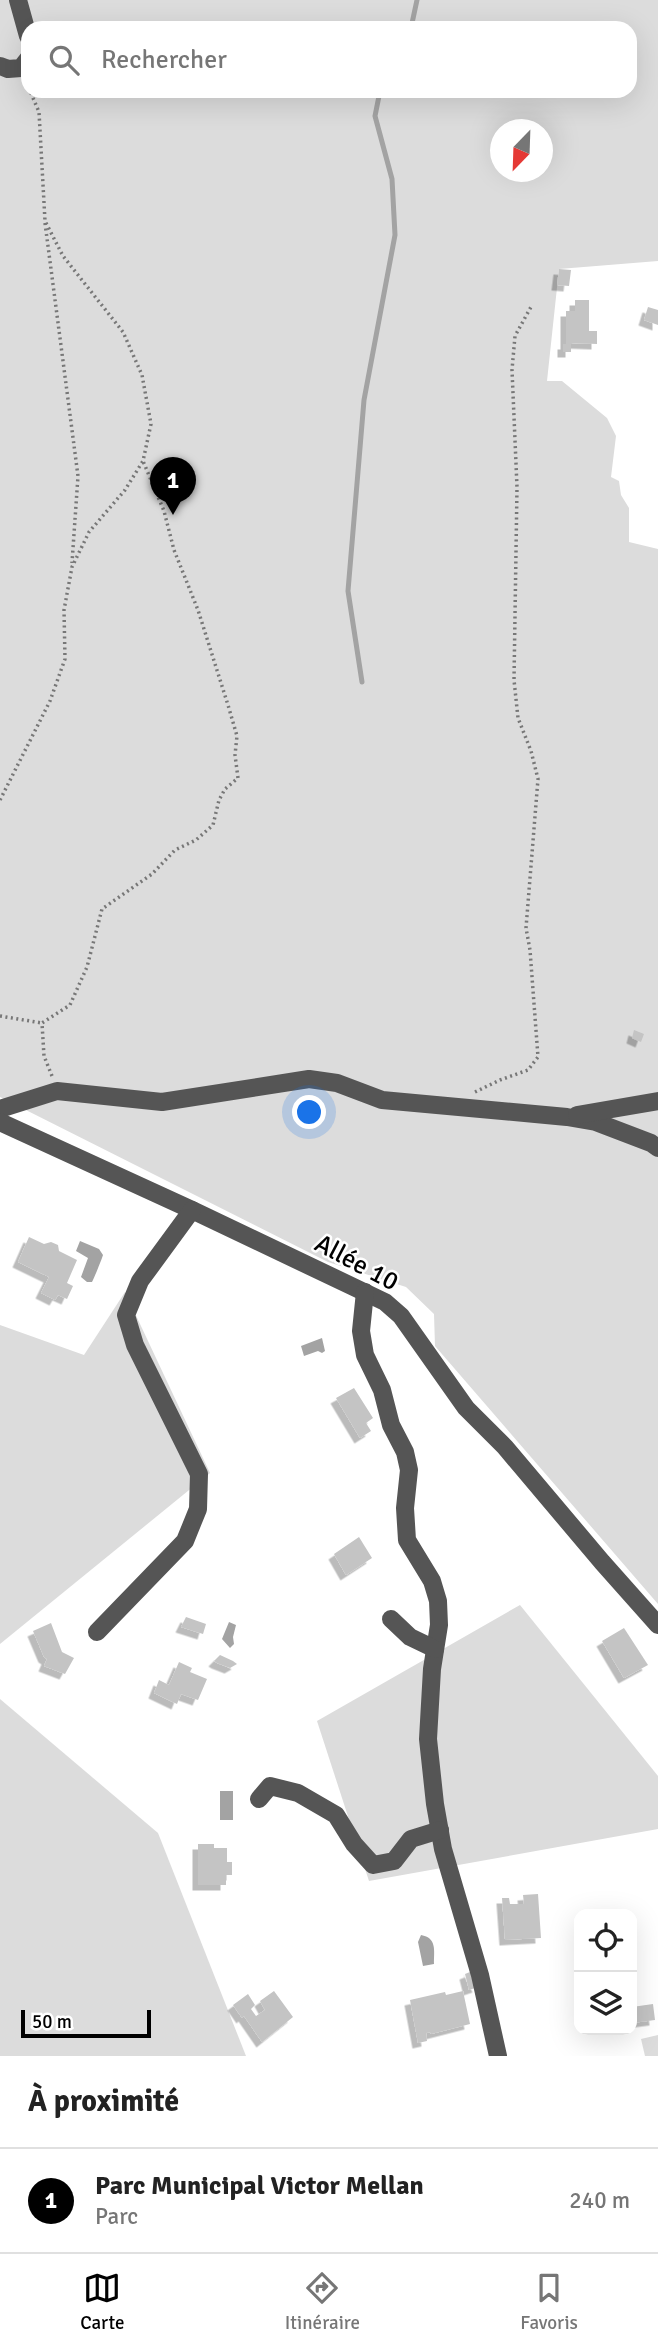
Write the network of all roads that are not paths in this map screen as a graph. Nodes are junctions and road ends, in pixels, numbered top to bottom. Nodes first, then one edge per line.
1 (18, 0) edge
2 (24, 21) edge
3 (0, 66) edge
4 (21, 68) edge
5 (658, 1101) edge
6 (0, 1109) edge
7 (567, 1117) junction
8 (0, 1122) edge
9 (658, 1148) edge
10 (192, 1210) junction
11 (365, 1292) junction
12 (391, 1619) dead end
13 (658, 1625) edge
14 (97, 1632) dead end
15 (435, 1649) junction
16 (259, 1799) dead end
17 (440, 1830) junction
18 (498, 2056) edge

1 - 2 street
3 - 4 street
5 - 7 street
6 - 7 street
7 - 9 street
8 - 10 street, Allée 10
10 - 11 street, Allée 10
10 - 14 street
11 - 13 street, Allée 10
11 - 15 street
12 - 15 street
15 - 17 street
16 - 17 street
17 - 18 street

